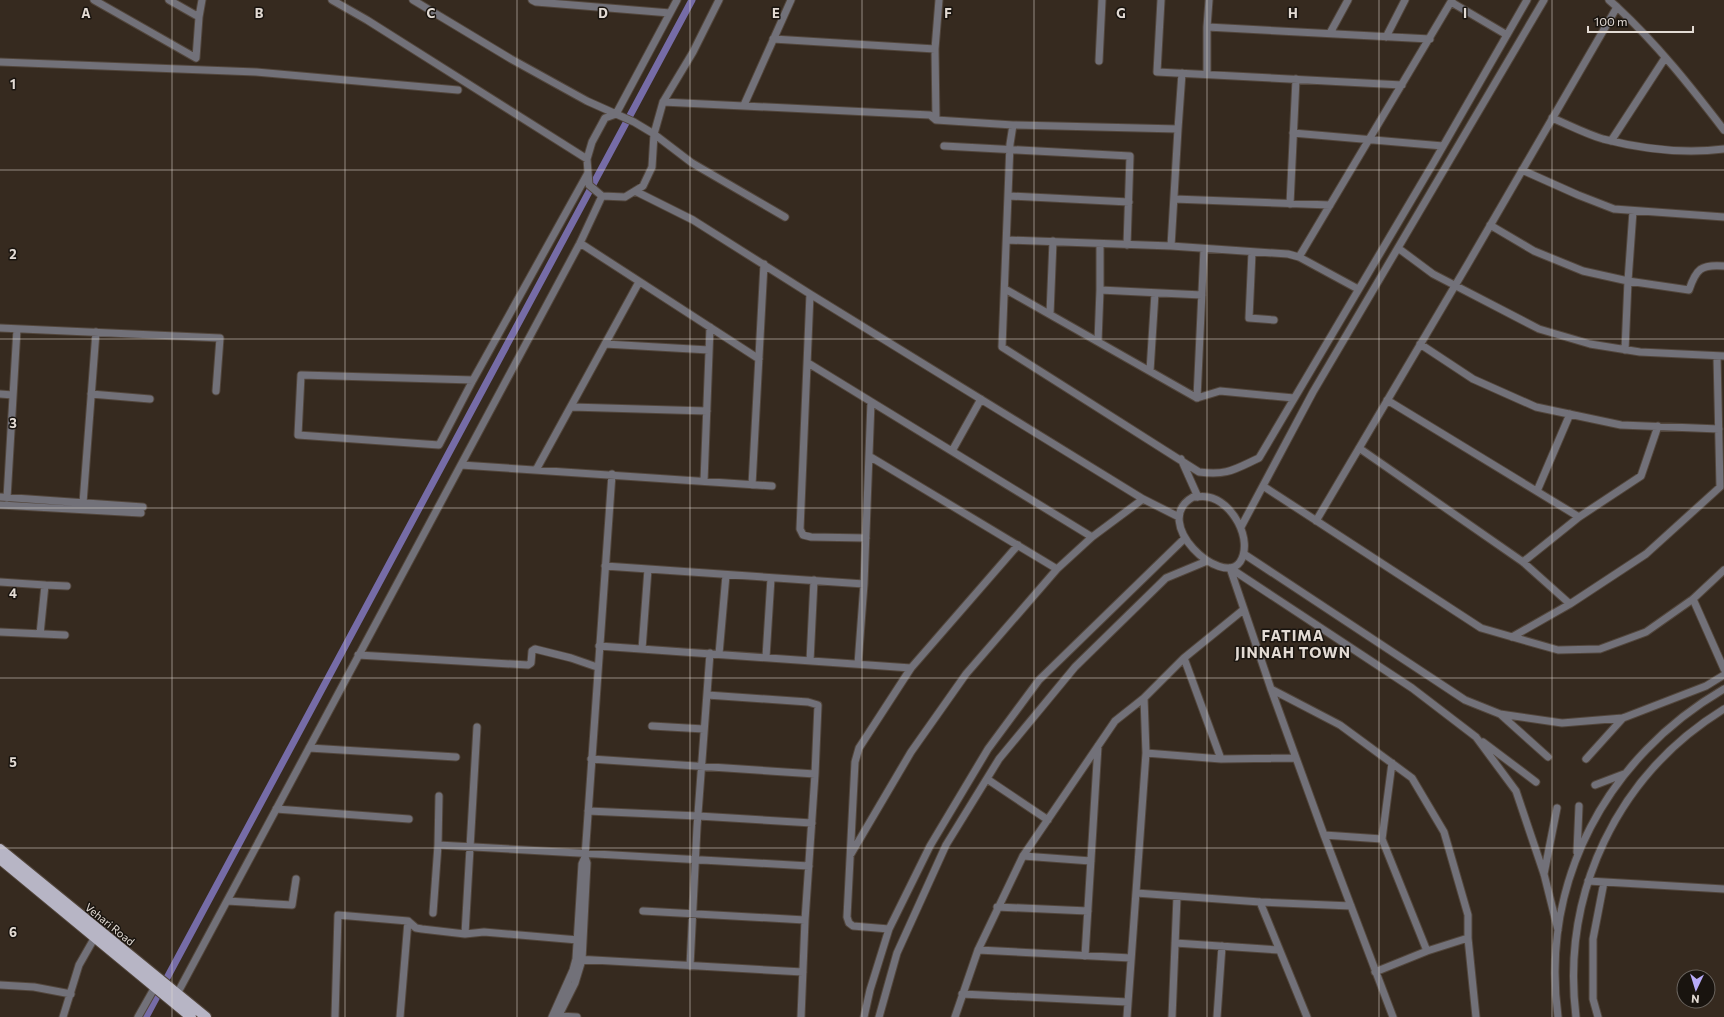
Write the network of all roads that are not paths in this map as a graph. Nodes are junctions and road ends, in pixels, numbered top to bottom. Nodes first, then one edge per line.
1 (94, 0) edge
2 (169, 0) edge
3 (202, 0) edge
4 (332, 0) edge
5 (413, 0) edge
6 (532, 0) edge
7 (676, 0) edge
8 (719, 0) edge
9 (791, 0) edge
10 (939, 0) edge
11 (1102, 0) edge
12 (1161, 0) edge
13 (1209, 0) edge
14 (1348, 0) edge
15 (1405, 0) edge
16 (1527, 0) edge
17 (1544, 0) edge
18 (1609, 0) edge
19 (1451, 1) edge
20 (555, 2) edge
21 (1617, 7) junction
22 (670, 13) junction
23 (199, 17) junction
24 (1207, 26) junction
25 (1330, 33) junction
26 (1507, 35) junction
27 (1386, 36) junction
28 (773, 39) junction
29 (1430, 39) junction
30 (935, 49) junction
31 (1665, 58) junction
32 (1099, 61) dead end
33 (0, 62) edge
34 (1182, 73) junction
35 (1207, 74) junction
36 (1296, 79) junction
37 (1402, 85) junction
38 (458, 90) dead end
39 (663, 102) junction
40 (744, 105) junction
41 (616, 114) junction
42 (1552, 118) junction
43 (936, 120) junction
44 (1013, 125) junction
45 (1178, 129) junction
46 (1724, 130) edge
47 (1293, 133) junction
48 (654, 134) junction
49 (1370, 139) junction
50 (1611, 140) junction
51 (944, 146) dead end
52 (1443, 146) junction
53 (1724, 149) edge
54 (1010, 150) junction
55 (587, 159) junction
56 (1522, 170) junction
57 (588, 173) junction
58 (635, 191) junction
59 (602, 196) junction
60 (1009, 196) junction
61 (1174, 199) junction
62 (1129, 202) junction
63 (1290, 204) junction
64 (1330, 205) junction
65 (1633, 211) junction
66 (785, 217) dead end
67 (1724, 217) edge
68 (1490, 225) junction
69 (1007, 240) junction
70 (1053, 241) junction
71 (580, 244) junction
72 (1100, 244) junction
73 (1127, 246) junction
74 (1172, 246) junction
75 (1398, 248) junction
76 (1204, 249) junction
77 (1252, 252) junction
78 (1299, 257) junction
79 (764, 264) junction
80 (1724, 266) edge
81 (1628, 281) junction
82 (640, 282) junction
83 (1455, 286) junction
84 (1005, 289) junction
85 (1100, 290) junction
86 (1358, 290) junction
87 (1155, 293) junction
88 (810, 294) junction
89 (1202, 295) junction
90 (1050, 314) junction
91 (1274, 320) dead end
92 (710, 327) junction
93 (0, 328) edge
94 (17, 329) junction
95 (96, 332) junction
96 (1098, 341) junction
97 (605, 344) junction
98 (1420, 344) junction
99 (709, 350) junction
100 (1625, 350) junction
101 (1721, 356) edge
102 (759, 359) junction
103 (808, 363) junction
104 (1150, 371) junction
105 (473, 380) junction
106 (216, 391) dead end
107 (0, 394) edge
108 (91, 394) junction
109 (13, 395) junction
110 (1197, 398) junction
111 (1294, 398) junction
112 (150, 399) dead end
113 (982, 399) junction
114 (1387, 400) junction
115 (871, 402) junction
116 (571, 407) junction
117 (706, 411) junction
118 (1570, 414) junction
119 (1658, 426) junction
120 (1719, 428) junction
121 (1359, 448) junction
122 (952, 451) junction
123 (869, 456) junction
124 (1181, 459) junction
125 (461, 465) junction
126 (536, 470) junction
127 (612, 474) junction
128 (704, 481) junction
129 (752, 484) junction
130 (772, 486) dead end
131 (1263, 486) junction
132 (1536, 492) junction
133 (4, 497) edge
134 (1198, 497) junction
135 (1143, 499) junction
136 (83, 503) junction
137 (0, 505) edge
138 (0, 513) edge
139 (1179, 517) junction
140 (1579, 517) junction
141 (1316, 521) junction
142 (1241, 527) junction
143 (1092, 536) junction
144 (866, 538) junction
145 (1185, 538) junction
146 (1018, 545) junction
147 (1244, 554) junction
148 (1207, 561) junction
149 (1523, 562) junction
150 (605, 566) junction
151 (1057, 568) junction
152 (1230, 568) junction
153 (648, 570) junction
154 (1724, 570) edge
155 (726, 575) junction
156 (770, 578) junction
157 (814, 580) junction
158 (0, 582) edge
159 (864, 584) junction
160 (45, 585) junction
161 (67, 586) dead end
162 (1693, 599) junction
163 (1570, 604) junction
164 (1243, 610) junction
165 (0, 632) edge
166 (40, 634) junction
167 (65, 635) dead end
168 (1512, 637) junction
169 (599, 646) junction
170 (642, 649) junction
171 (710, 653) junction
172 (720, 654) junction
173 (358, 655) junction
174 (766, 657) junction
175 (1184, 658) junction
176 (810, 661) junction
177 (858, 664) junction
178 (597, 667) junction
179 (911, 668) junction
180 (1724, 669) edge
181 (1724, 675) edge
182 (1271, 689) junction
183 (1724, 689) edge
184 (707, 695) junction
185 (1144, 698) junction
186 (1724, 709) edge
187 (1500, 714) junction
188 (1623, 718) junction
189 (652, 726) dead end
190 (477, 727) dead end
191 (704, 729) junction
192 (1476, 737) junction
193 (1098, 746) junction
194 (309, 748) junction
195 (1146, 753) junction
196 (456, 757) dead end
197 (1548, 757) dead end
198 (1296, 758) junction
199 (591, 759) junction
200 (1222, 759) junction
201 (1586, 759) dead end
202 (1392, 763) junction
203 (702, 766) junction
204 (816, 774) junction
205 (1624, 774) junction
206 (987, 778) junction
207 (1536, 782) dead end
208 (1595, 785) dead end
209 (439, 796) dead end
210 (1579, 806) dead end
211 (1557, 808) dead end
212 (276, 809) junction
213 (588, 812) junction
214 (698, 816) junction
215 (410, 819) dead end
216 (1048, 820) junction
217 (812, 823) junction
218 (1324, 835) junction
219 (1382, 839) junction
220 (438, 845) junction
221 (471, 848) junction
222 (0, 849) edge
223 (585, 855) junction
224 (850, 856) junction
225 (1023, 856) junction
226 (1577, 856) junction
227 (0, 858) edge
228 (696, 860) junction
229 (1091, 861) junction
230 (809, 866) junction
231 (1544, 874) junction
232 (296, 879) dead end
233 (1588, 881) junction
234 (1604, 882) junction
235 (1724, 889) edge
236 (1136, 893) junction
237 (1178, 897) junction
238 (227, 901) junction
239 (1260, 902) junction
240 (1351, 906) junction
241 (997, 907) junction
242 (642, 911) dead end
243 (1088, 911) junction
244 (432, 913) dead end
245 (692, 914) junction
246 (805, 920) junction
247 (408, 921) junction
248 (889, 929) junction
249 (1558, 930) junction
250 (465, 934) junction
251 (95, 937) junction
252 (1468, 938) junction
253 (578, 940) junction
254 (1175, 943) junction
255 (1222, 946) junction
256 (978, 950) junction
257 (1279, 950) junction
258 (1427, 952) junction
259 (1086, 956) junction
260 (1131, 958) junction
261 (579, 959) junction
262 (690, 966) junction
263 (803, 972) junction
264 (1375, 972) junction
265 (0, 985) edge
266 (155, 987) junction
267 (71, 994) junction
268 (177, 994) junction
269 (962, 994) junction
270 (1128, 1002) junction
271 (63, 1017) edge
272 (138, 1017) edge
273 (191, 1017) edge
274 (206, 1017) edge
275 (335, 1017) edge
276 (400, 1017) edge
277 (556, 1017) edge
278 (578, 1017) edge
279 (801, 1017) edge
280 (864, 1017) edge
281 (879, 1017) edge
282 (955, 1017) edge
283 (1127, 1017) edge
284 (1172, 1017) edge
285 (1217, 1017) edge
286 (1308, 1017) edge
287 (1393, 1017) edge
288 (1476, 1017) edge
289 (1558, 1017) edge
290 (1576, 1017) edge
291 (1598, 1017) edge

1 - 23 street
2 - 23 street
3 - 23 street
4 - 55 street
5 - 41 street
6 - 20 street
7 - 22 street
8 - 39 street
9 - 28 street
10 - 30 street
11 - 32 street
12 - 34 street
13 - 24 street
14 - 25 street
15 - 27 street
16 - 26 street
17 - 75 street
18 - 21 street
19 - 26 street
19 - 29 street
20 - 22 street
21 - 31 street
21 - 42 street
22 - 41 street
24 - 25 street
24 - 35 street
25 - 27 street
26 - 52 street
27 - 29 street
28 - 30 street
28 - 40 street
29 - 37 street
30 - 43 street
31 - 46 street
31 - 50 street
33 - 38 street
34 - 35 street
34 - 45 street
35 - 36 street
36 - 37 street
36 - 47 street
37 - 49 street
39 - 40 street
39 - 48 street
40 - 43 street
41 - 48 street
41 - 55 street
42 - 50 street
42 - 56 street
43 - 44 street
44 - 45 street
44 - 54 street
45 - 61 street
47 - 49 street
47 - 63 street
48 - 58 street
48 - 66 street
49 - 52 street
49 - 64 street
50 - 53 street
51 - 54 street
52 - 86 street
54 - 60 street
54 - 62 street
55 - 57 street
56 - 65 street
56 - 68 street
57 - 59 street
57 - 105 street
58 - 59 street
58 - 79 street
59 - 71 street
60 - 62 street
60 - 69 street
61 - 63 street
61 - 74 street
62 - 73 street
63 - 64 street
64 - 78 street
65 - 67 street
65 - 81 street
68 - 81 street
68 - 83 street
69 - 70 street
69 - 84 street
70 - 72 street
70 - 90 street
71 - 82 street
71 - 125 street
72 - 73 street
72 - 85 street
73 - 74 street
74 - 76 street
75 - 83 street
75 - 131 street
76 - 77 street
76 - 89 street
77 - 78 street
77 - 91 street
78 - 86 street
79 - 88 street
79 - 102 street
80 - 81 street
81 - 100 street
82 - 92 street
82 - 97 street
83 - 98 street
83 - 100 street
84 - 90 street
84 - 124 street
85 - 87 street
85 - 96 street
86 - 111 street
87 - 89 street
87 - 104 street
88 - 103 street
88 - 113 street
89 - 110 street
90 - 96 street
92 - 99 street
92 - 102 street
93 - 94 street
94 - 95 street
94 - 109 street
95 - 106 street
95 - 108 street
96 - 104 street
97 - 99 street
97 - 116 street
98 - 114 street
98 - 118 street
99 - 117 street
100 - 101 street
101 - 120 street
102 - 129 street
103 - 115 street
103 - 144 street
104 - 110 street
105 - 105 street
107 - 109 street
108 - 112 street
108 - 136 street
109 - 133 street
110 - 111 street
111 - 124 street
113 - 122 street
113 - 135 street
114 - 121 street
114 - 132 street
115 - 122 street
115 - 123 street
116 - 117 street
116 - 126 street
117 - 128 street
118 - 119 street
118 - 132 street
119 - 120 street
119 - 140 street
120 - 163 street
121 - 141 street
121 - 149 street
122 - 143 street
123 - 144 street
123 - 146 street
124 - 134 street
125 - 126 street
125 - 173 street
126 - 127 street
127 - 128 street
127 - 150 street
128 - 129 street
129 - 130 street
131 - 141 street
131 - 142 street
132 - 140 street
133 - 136 street
134 - 139 street
134 - 142 street
135 - 139 street
135 - 143 street
136 - 137 street
137 - 138 street
139 - 145 street
140 - 149 street
141 - 168 street
142 - 147 street
143 - 151 street
144 - 159 street
145 - 148 street
145 - 248 street
146 - 151 street
146 - 179 street
147 - 152 street
147 - 187 street
148 - 152 street
148 - 206 street
149 - 163 street
150 - 153 street
150 - 169 street
151 - 224 street
152 - 164 street
152 - 192 street
153 - 155 street
153 - 170 street
154 - 162 street
155 - 156 street
155 - 172 street
156 - 157 street
156 - 174 street
157 - 159 street
157 - 176 street
158 - 160 street
159 - 177 street
160 - 161 street
160 - 166 street
162 - 168 street
162 - 180 street
163 - 168 street
164 - 175 street
164 - 182 street
165 - 166 street
166 - 167 street
169 - 170 street
169 - 178 street
170 - 171 street
171 - 172 street
171 - 184 street
172 - 174 street
173 - 178 street
173 - 194 street
174 - 176 street
175 - 185 street
175 - 200 street
176 - 177 street
177 - 179 street
178 - 199 street
179 - 224 street
181 - 188 street
182 - 198 street
182 - 202 street
183 - 205 street
184 - 191 street
184 - 204 street
185 - 193 street
185 - 195 street
186 - 233 street
187 - 188 street
187 - 197 street
188 - 201 street
189 - 191 street
190 - 221 street
191 - 203 street
192 - 207 street
192 - 231 street
193 - 216 street
193 - 229 street
194 - 196 street
194 - 212 street
195 - 200 street
195 - 236 street
198 - 200 street
198 - 218 street
199 - 203 street
199 - 213 street
202 - 219 street
202 - 252 street
203 - 204 street
203 - 214 street
204 - 217 street
205 - 208 street
205 - 226 street
206 - 216 street
206 - 281 street
209 - 220 street
210 - 226 street
211 - 231 street
212 - 215 street
212 - 238 street
213 - 214 street
213 - 223 street
214 - 217 street
214 - 228 street
216 - 225 street
217 - 230 street
218 - 219 street
218 - 240 street
219 - 258 street
220 - 221 street
220 - 244 street
221 - 223 street
221 - 250 street
222 - 268 main road, Vehari Road
223 - 228 street
223 - 253 street
223 - 261 street
224 - 248 street
225 - 229 street
225 - 241 street
226 - 249 street
227 - 251 main road, Vehari Road
228 - 230 street
228 - 245 street
229 - 243 street
230 - 246 street
231 - 249 street
232 - 238 street
233 - 234 street
233 - 290 street
234 - 235 street
234 - 291 street
236 - 237 street
236 - 260 street
237 - 239 street
237 - 254 street
238 - 268 street
239 - 240 street
239 - 257 street
240 - 264 street
241 - 243 street
241 - 256 street
242 - 245 street
243 - 259 street
245 - 246 street
245 - 262 street
246 - 263 street
247 - 250 street
247 - 275 street
247 - 276 street
248 - 280 street
249 - 289 street
250 - 253 street
251 - 266 main road, Vehari Road
251 - 267 street
252 - 258 street
252 - 288 street
253 - 261 street
254 - 255 street
254 - 284 street
255 - 257 street
255 - 285 street
256 - 259 street
256 - 269 street
257 - 286 street
258 - 264 street
259 - 260 street
260 - 270 street
261 - 262 street
261 - 277 street
262 - 263 street
263 - 279 street
264 - 287 street
265 - 267 street
266 - 272 street
266 - 273 main road, Vehari Road
267 - 271 street
268 - 274 main road, Vehari Road
269 - 270 street
269 - 282 street
270 - 283 street
277 - 278 street

